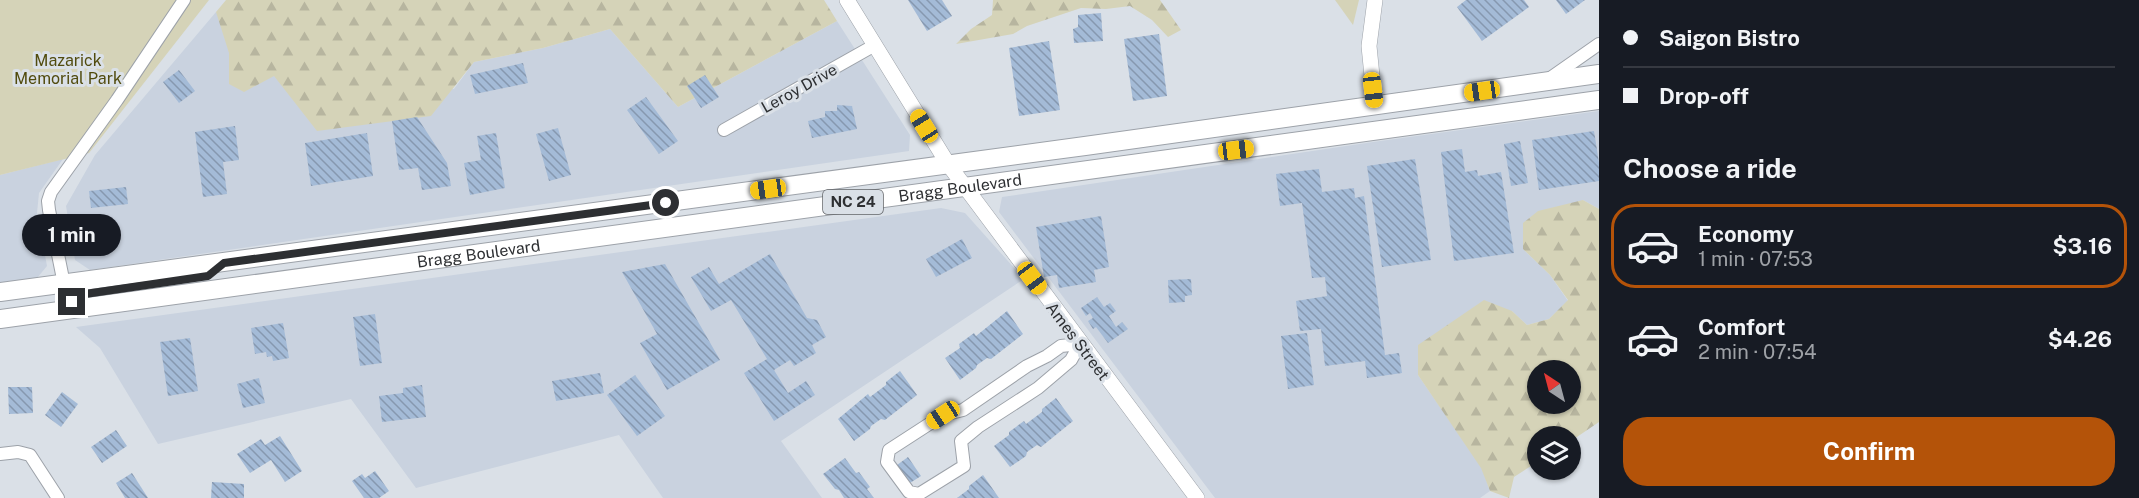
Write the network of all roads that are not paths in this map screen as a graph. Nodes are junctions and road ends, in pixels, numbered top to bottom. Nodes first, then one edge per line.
1 (184, 0) edge
2 (847, 0) edge
3 (1375, 0) edge
4 (1599, 44) edge
5 (875, 45) junction
6 (1599, 74) edge
7 (1543, 83) junction
8 (1599, 100) edge
9 (1375, 106) junction
10 (724, 130) dead end
11 (948, 164) junction
12 (963, 187) junction
13 (224, 263) junction
14 (64, 285) junction
15 (0, 292) edge
16 (58, 311) junction
17 (0, 319) edge
18 (1080, 344) junction
19 (0, 454) edge
20 (58, 498) edge
21 (1197, 498) edge

1 - 14 street
2 - 5 street, Ames Street
3 - 9 street
4 - 7 street
5 - 10 street, Leroy Drive
5 - 11 street, Ames Street
6 - 7 main road, Bragg Boulevard / NC 24
7 - 9 main road, Bragg Boulevard / NC 24
8 - 12 main road, Bragg Boulevard / NC 24
9 - 11 main road, Bragg Boulevard / NC 24
11 - 12 street, Ames Street
11 - 13 main road, Bragg Boulevard / NC 24
12 - 16 main road, Bragg Boulevard / NC 24
12 - 18 street, Ames Street
13 - 14 main road, Bragg Boulevard / NC 24
13 - 16 main road
14 - 15 main road, Bragg Boulevard / NC 24
16 - 17 main road, Bragg Boulevard / NC 24
18 - 18 street
18 - 21 street, Ames Street
19 - 20 street

